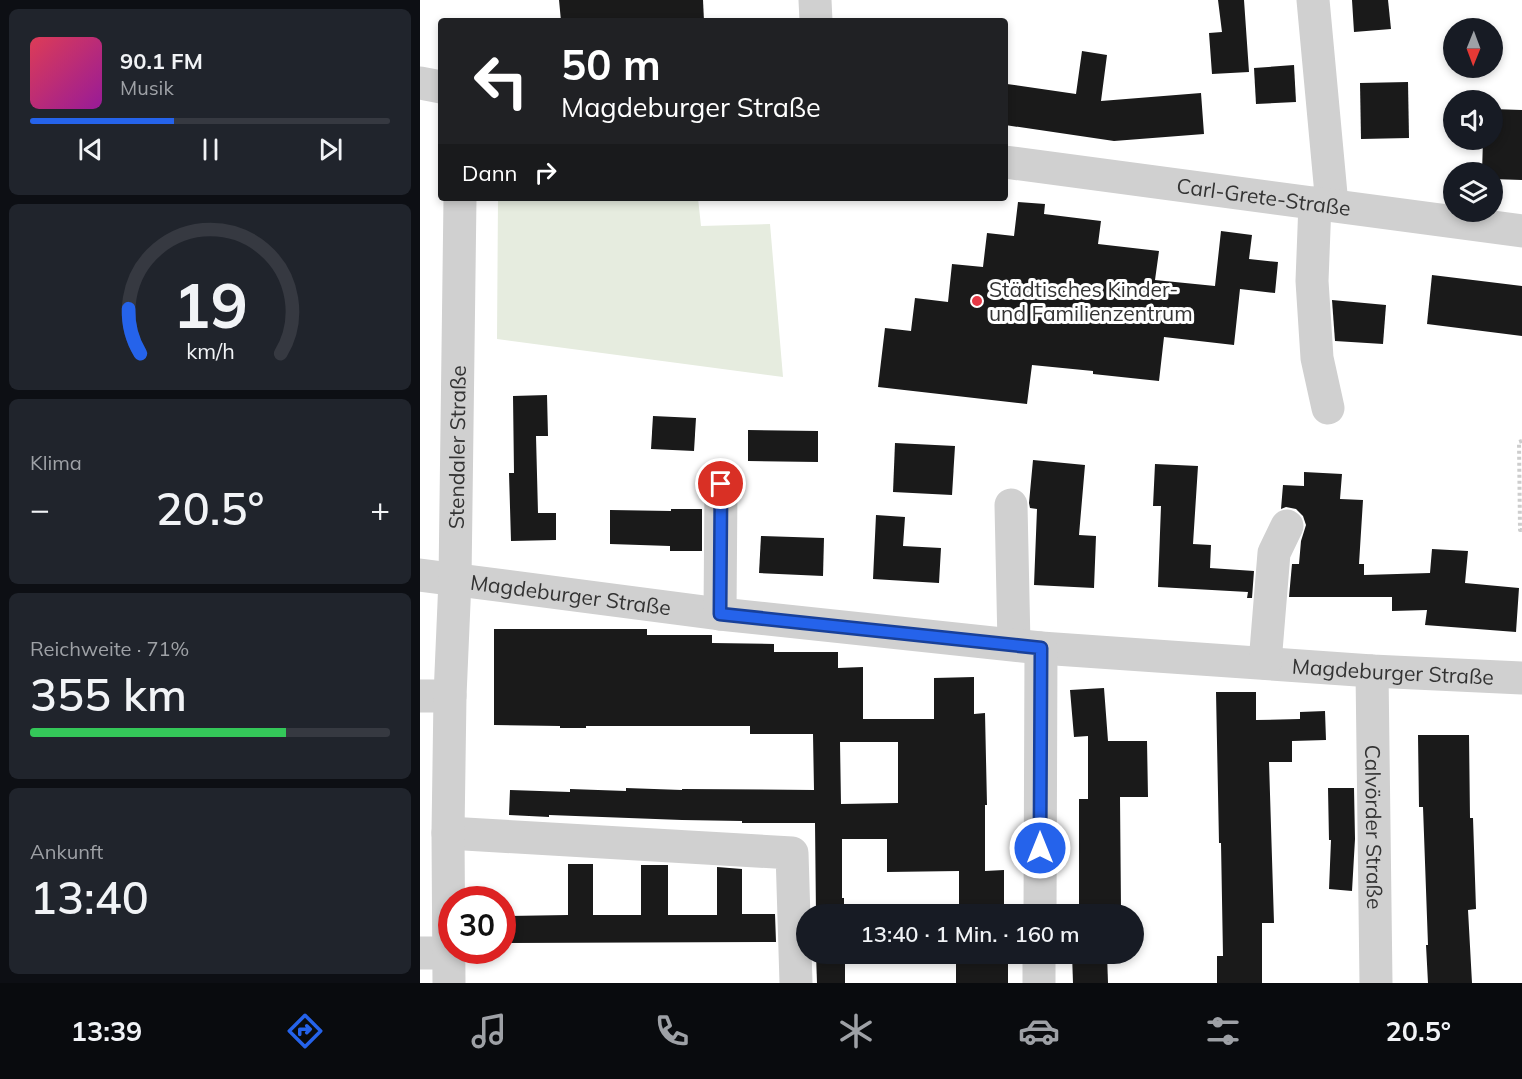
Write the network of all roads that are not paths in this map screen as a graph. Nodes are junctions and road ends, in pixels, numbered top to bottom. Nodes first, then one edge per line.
1 (815, 0) edge
2 (1313, 0) edge
3 (816, 18) edge
4 (420, 84) edge
5 (438, 87) edge
6 (1008, 162) edge
7 (460, 201) edge
8 (1324, 204) junction
9 (1522, 231) edge
10 (1328, 408) dead end
11 (721, 484) dead end
12 (1011, 504) dead end
13 (1287, 526) dead end
14 (420, 575) edge
15 (455, 580) junction
16 (720, 614) junction
17 (1028, 646) junction
18 (1265, 663) junction
19 (1372, 671) junction
20 (1522, 678) edge
21 (435, 696) edge
22 (448, 833) junction
23 (444, 886) edge
24 (1040, 904) edge
25 (1039, 964) edge
26 (796, 983) edge
27 (1039, 983) edge
28 (1376, 983) edge

1 - 3 street
2 - 8 street
4 - 5 street
6 - 8 street, Carl-Grete-Straße
7 - 15 street, Stendaler Straße
8 - 9 street, Carl-Grete-Straße
8 - 10 street
11 - 16 street
12 - 17 street
13 - 18 street, Magdeburger Straße
14 - 15 street, Magdeburger Straße
15 - 16 street, Magdeburger Straße
15 - 21 street, Stendaler Straße
16 - 17 street, Magdeburger Straße
17 - 18 street, Magdeburger Straße
17 - 24 street
18 - 19 street, Magdeburger Straße
19 - 20 street, Magdeburger Straße
19 - 28 street, Calvörder Straße
21 - 22 street, Stendaler Straße
22 - 23 street, Stendaler Straße
22 - 26 street
25 - 27 street

